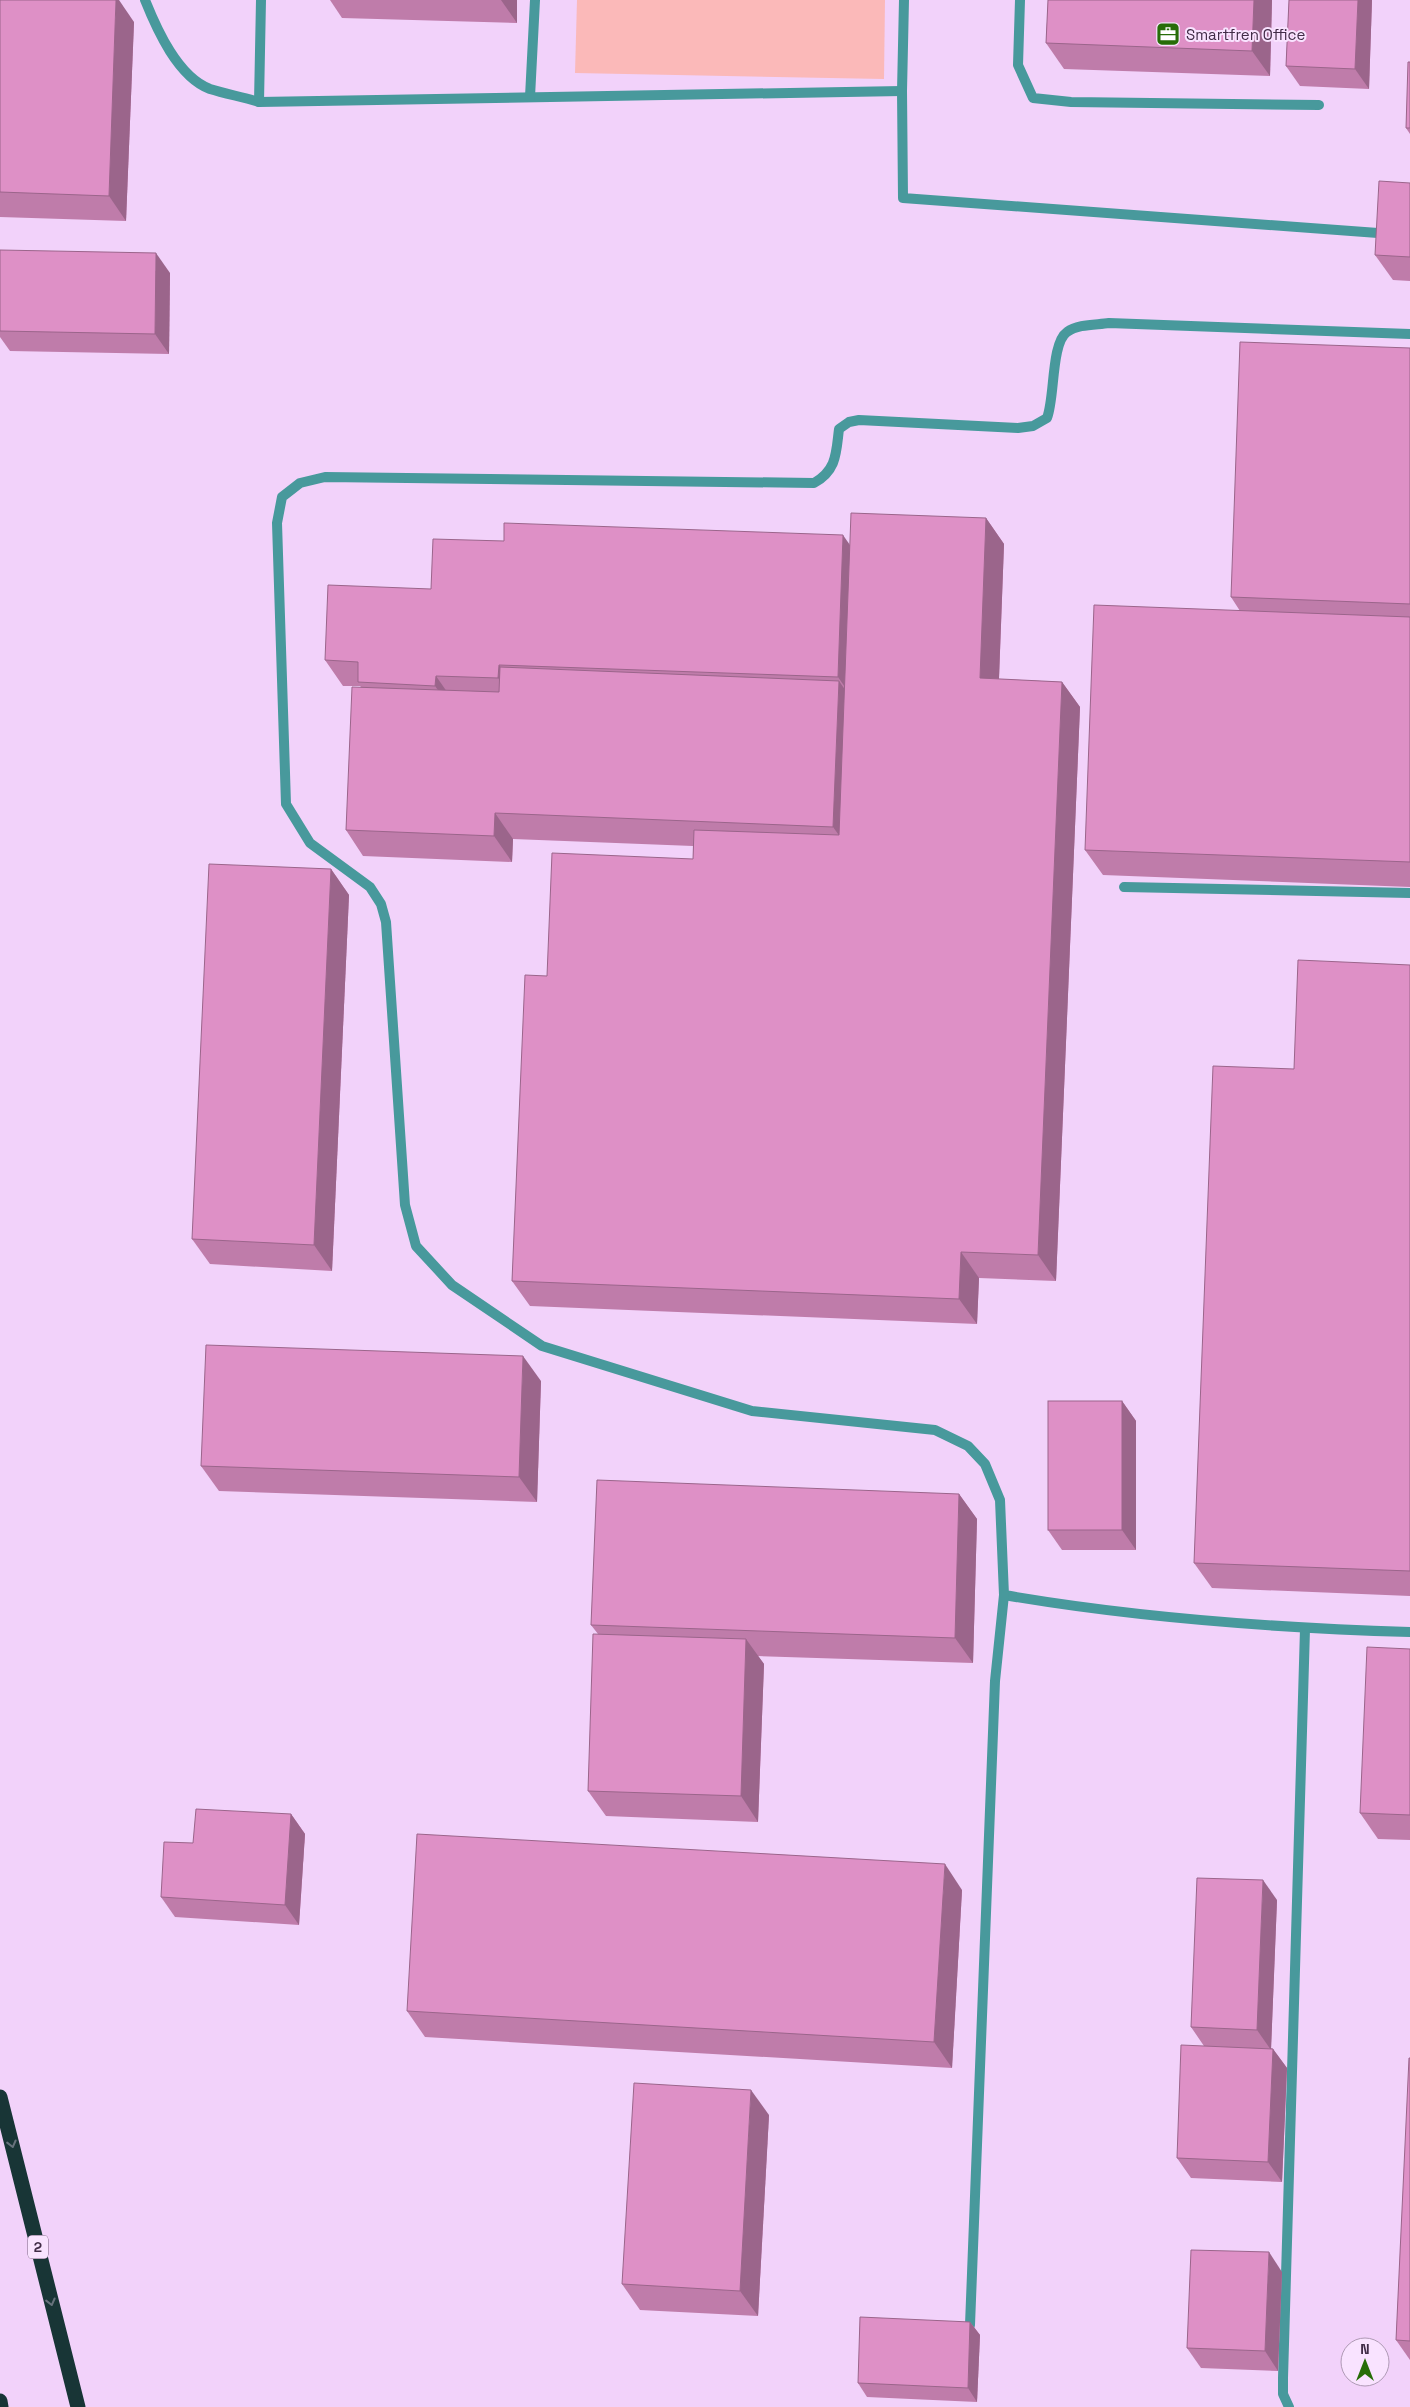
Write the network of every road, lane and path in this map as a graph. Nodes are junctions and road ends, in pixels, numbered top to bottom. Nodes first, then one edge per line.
1 (145, 0) edge
2 (261, 0) edge
3 (535, 0) edge
4 (904, 0) edge
5 (1020, 0) edge
6 (902, 91) junction
7 (530, 97) junction
8 (259, 102) junction
9 (1319, 105) dead end
10 (1378, 233) edge
11 (1410, 334) edge
12 (1124, 887) edge
13 (1410, 893) edge
14 (1004, 1595) junction
15 (1305, 1629) junction
16 (1410, 1632) edge
17 (0, 2097) edge
18 (970, 2324) edge
19 (76, 2402) edge
20 (1289, 2407) edge

1 - 8 lane
2 - 8 lane
3 - 7 lane
4 - 6 lane
5 - 9 lane
6 - 7 lane
6 - 10 lane
7 - 8 lane
11 - 14 lane
12 - 13 lane
14 - 15 lane
14 - 18 lane
15 - 16 lane
15 - 20 lane
17 -> 19 highway, 2

